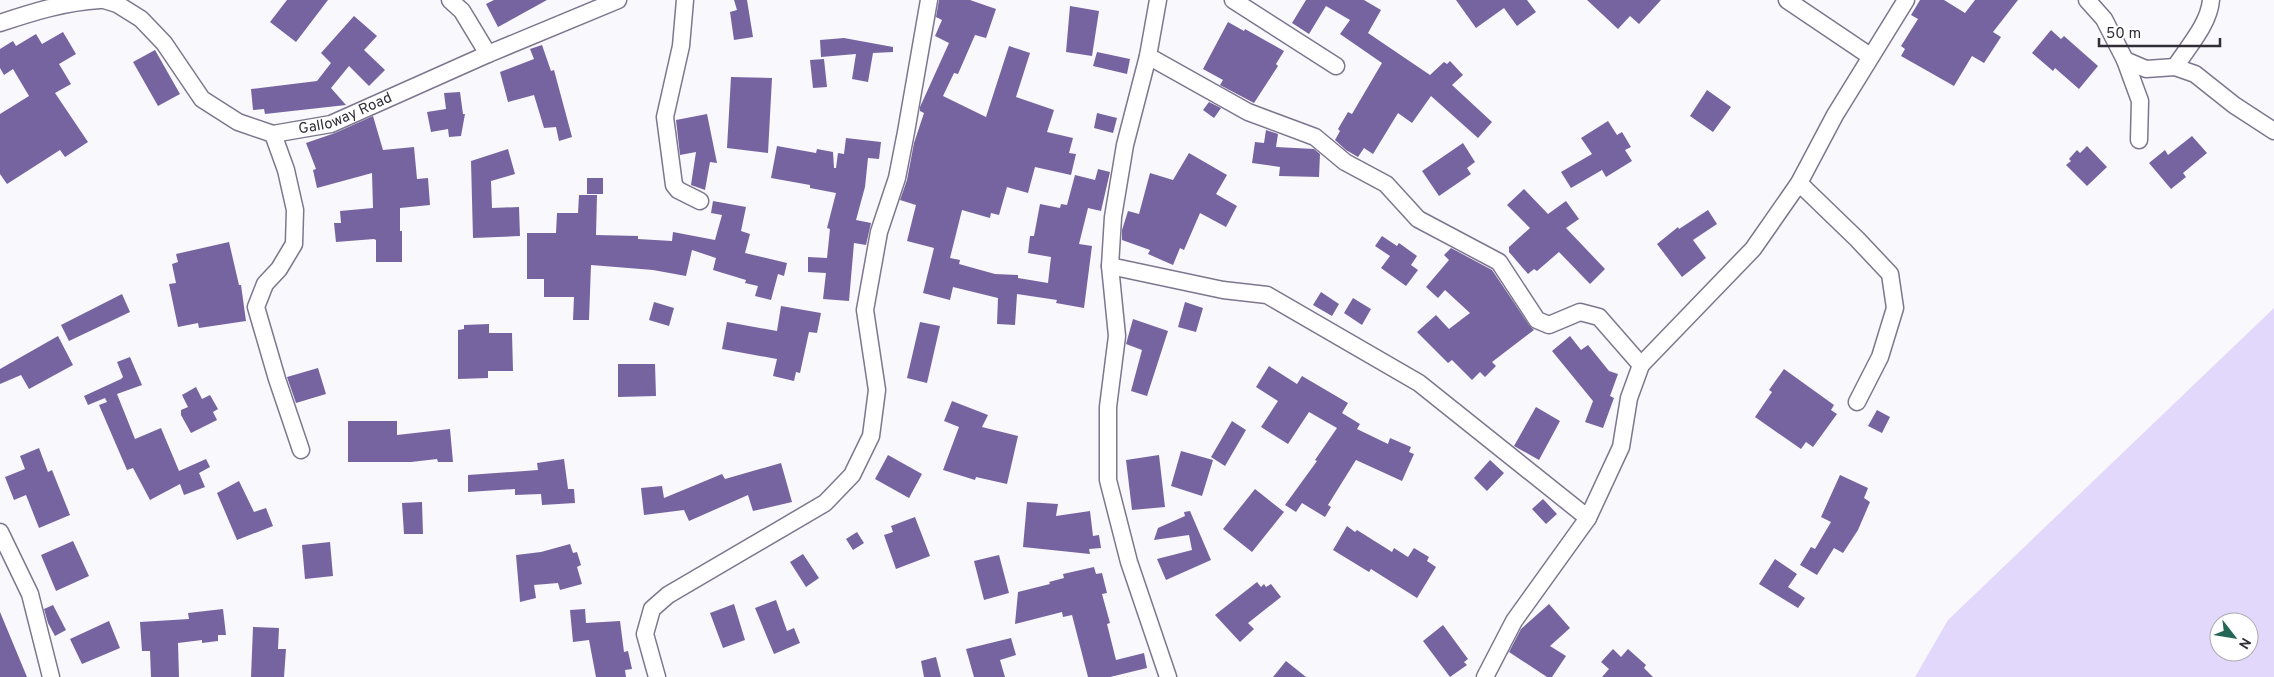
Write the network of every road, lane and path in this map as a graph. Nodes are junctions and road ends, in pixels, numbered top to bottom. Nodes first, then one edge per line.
1 (100, 0) edge
2 (104, 0) edge
3 (450, 0) edge
4 (618, 0) edge
5 (685, 0) edge
6 (929, 0) edge
7 (1158, 0) edge
8 (1233, 0) edge
9 (1787, 0) edge
10 (1906, 0) edge
11 (2087, 0) edge
12 (2211, 0) edge
13 (0, 24) edge
14 (488, 54) junction
15 (1148, 56) junction
16 (1870, 56) junction
17 (2125, 60) junction
18 (1336, 66) dead end
19 (2175, 67) junction
20 (2274, 131) edge
21 (273, 134) junction
22 (2139, 140) dead end
23 (1799, 183) junction
24 (700, 201) dead end
25 (1110, 266) junction
26 (1641, 365) junction
27 (1857, 402) dead end
28 (301, 450) dead end
29 (1588, 518) junction
30 (0, 532) edge
31 (51, 677) edge
32 (657, 677) edge
33 (1168, 677) edge
34 (1485, 677) edge

1 - 13 street
2 - 21 street, Galloway Road
3 - 14 street
4 - 14 street, Galloway Road
5 - 24 street
6 - 32 street
7 - 15 street
8 - 18 street
9 - 16 street
10 - 16 street
11 - 17 street
12 - 19 street
14 - 21 street, Galloway Road
15 - 25 street
15 - 26 street
16 - 23 street
17 - 19 street
17 - 22 street
19 - 20 street
21 - 28 street
23 - 26 street
23 - 27 street
25 - 29 street
25 - 33 street
26 - 29 street
29 - 34 street
30 - 31 street

